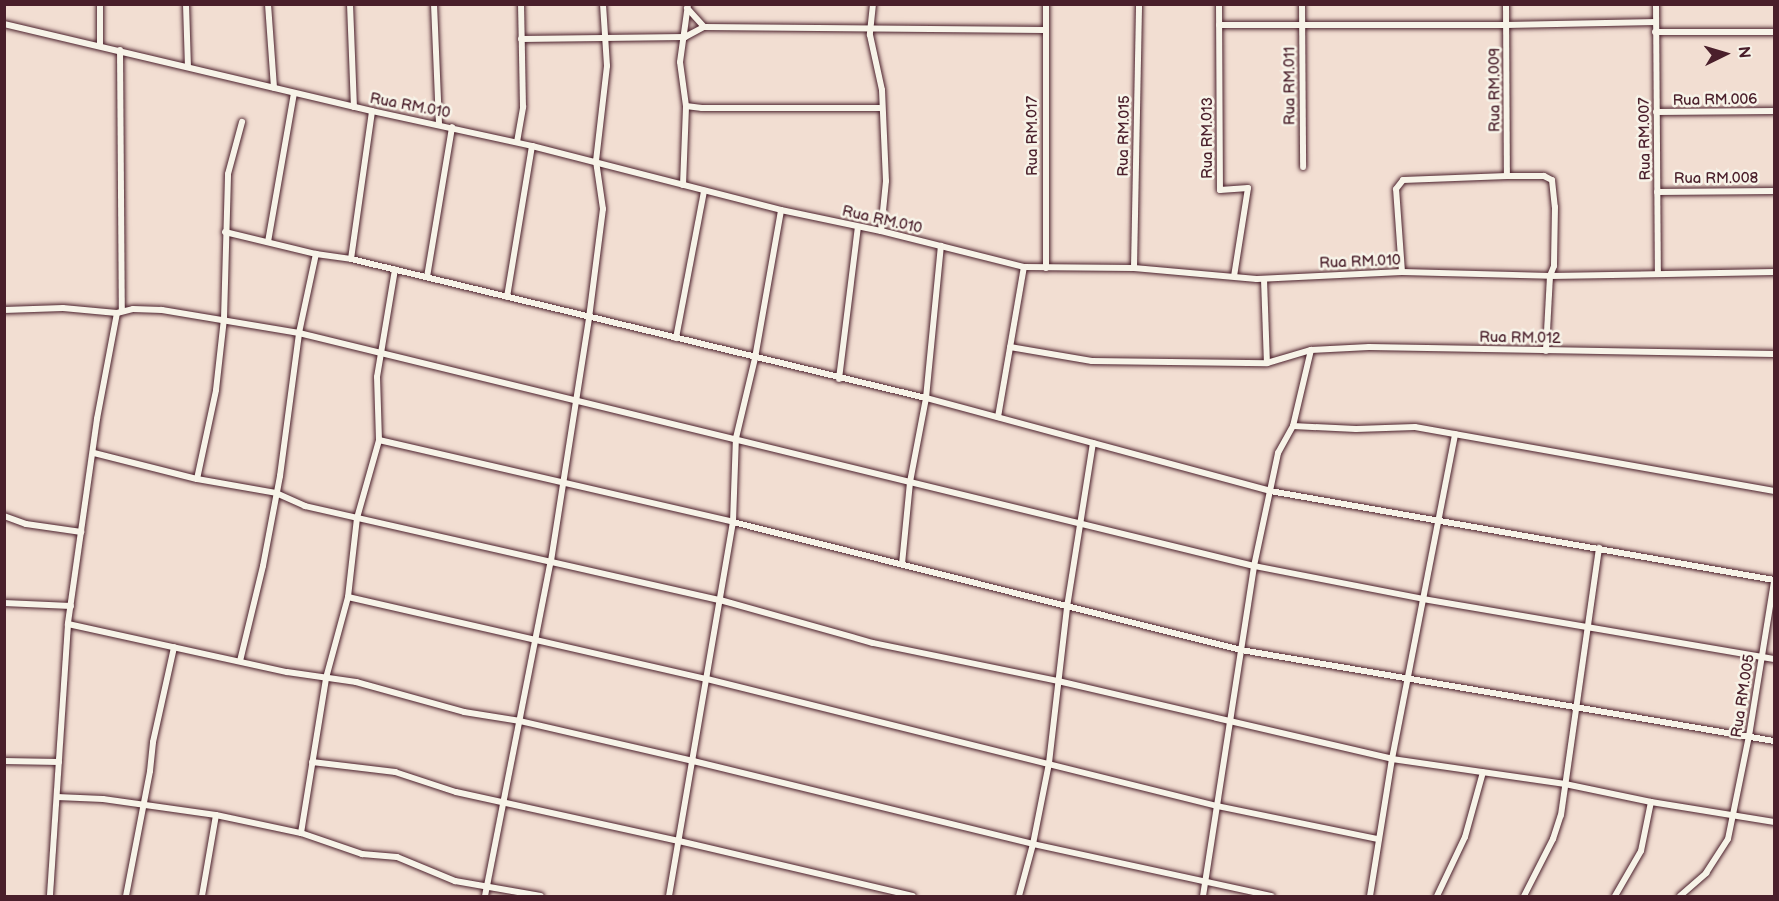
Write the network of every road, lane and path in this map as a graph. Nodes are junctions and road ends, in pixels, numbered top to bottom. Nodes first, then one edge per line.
1 (100, 4) edge
2 (186, 4) edge
3 (268, 4) edge
4 (350, 4) edge
5 (434, 4) edge
6 (521, 4) edge
7 (603, 4) edge
8 (873, 4) edge
9 (1046, 4) edge
10 (1138, 4) edge
11 (1219, 4) edge
12 (1302, 4) edge
13 (1506, 4) edge
14 (1656, 4) edge
15 (688, 6) edge
16 (1656, 22) junction
17 (4, 24) edge
18 (1302, 24) junction
19 (1219, 25) junction
20 (1506, 25) junction
21 (704, 27) junction
22 (870, 27) junction
23 (1044, 30) junction
24 (1655, 32) junction
25 (1774, 32) edge
26 (685, 37) junction
27 (521, 39) junction
28 (605, 39) junction
29 (100, 46) junction
30 (120, 50) junction
31 (188, 67) junction
32 (274, 88) junction
33 (294, 93) junction
34 (686, 105) junction
35 (354, 107) junction
36 (881, 108) junction
37 (372, 111) junction
38 (1774, 111) edge
39 (1656, 112) junction
40 (242, 122) dead end
41 (439, 124) junction
42 (452, 127) junction
43 (517, 142) junction
44 (532, 146) junction
45 (596, 161) junction
46 (1302, 167) dead end
47 (1507, 176) junction
48 (682, 185) junction
49 (704, 191) junction
50 (1774, 191) edge
51 (1657, 192) junction
52 (781, 210) junction
53 (858, 227) junction
54 (881, 231) junction
55 (225, 232) junction
56 (268, 243) junction
57 (941, 246) junction
58 (316, 254) junction
59 (351, 259) junction
60 (1024, 267) junction
61 (1046, 268) junction
62 (1134, 268) junction
63 (395, 269) junction
64 (1402, 272) junction
65 (1774, 272) edge
66 (1658, 273) junction
67 (1234, 276) junction
68 (1550, 276) junction
69 (427, 277) junction
70 (1264, 279) junction
71 (507, 297) junction
72 (4, 310) edge
73 (119, 312) junction
74 (589, 318) junction
75 (224, 319) junction
76 (299, 333) junction
77 (676, 338) junction
78 (1010, 347) junction
79 (1311, 350) junction
80 (1546, 351) junction
81 (381, 353) junction
82 (1774, 354) edge
83 (755, 358) junction
84 (1267, 363) junction
85 (839, 379) junction
86 (574, 398) junction
87 (926, 398) junction
88 (998, 417) junction
89 (1293, 426) junction
90 (1455, 434) junction
91 (736, 438) junction
92 (379, 440) junction
93 (1093, 443) junction
94 (94, 453) junction
95 (197, 479) junction
96 (910, 482) junction
97 (563, 483) junction
98 (1270, 491) junction
99 (1774, 491) edge
100 (276, 493) junction
101 (4, 516) edge
102 (357, 518) junction
103 (733, 522) junction
104 (1079, 522) junction
105 (1438, 522) junction
106 (81, 532) junction
107 (1599, 549) junction
108 (551, 561) junction
109 (902, 564) junction
110 (1254, 566) junction
111 (1774, 580) edge
112 (348, 597) junction
113 (1423, 599) junction
114 (720, 600) junction
115 (4, 603) edge
116 (71, 606) junction
117 (1067, 607) junction
118 (68, 624) junction
119 (1589, 628) junction
120 (536, 641) junction
121 (174, 647) junction
122 (1242, 650) junction
123 (1762, 657) junction
124 (1774, 659) edge
125 (240, 661) junction
126 (326, 678) junction
127 (707, 679) junction
128 (1409, 680) junction
129 (1058, 681) junction
130 (1577, 706) junction
131 (520, 721) junction
132 (1228, 722) junction
133 (1749, 736) junction
134 (1774, 741) edge
135 (1392, 759) junction
136 (4, 761) edge
137 (693, 761) junction
138 (59, 762) junction
139 (312, 762) junction
140 (1049, 763) junction
141 (1483, 772) junction
142 (1565, 784) junction
143 (57, 797) junction
144 (1650, 802) junction
145 (504, 803) junction
146 (143, 804) junction
147 (1217, 806) junction
148 (216, 815) junction
149 (1734, 815) junction
150 (1774, 822) edge
151 (301, 833) junction
152 (1378, 839) junction
153 (680, 841) junction
154 (1033, 844) junction
155 (1204, 884) junction
156 (488, 885) junction
157 (50, 897) edge
158 (126, 897) edge
159 (202, 897) edge
160 (485, 897) edge
161 (541, 897) edge
162 (669, 897) edge
163 (913, 897) edge
164 (1019, 897) edge
165 (1203, 897) edge
166 (1271, 897) edge
167 (1370, 897) edge
168 (1437, 897) edge
169 (1524, 897) edge
170 (1615, 897) edge
171 (1680, 897) edge

1 - 29 street
2 - 31 street
3 - 32 street
4 - 35 street
5 - 41 street
6 - 27 street
7 - 28 street
8 - 22 street
9 - 23 street, Rua RM.017
10 - 62 street, Rua RM.015
11 - 19 street, Rua RM.013
12 - 18 street, Rua RM.011
13 - 20 street, Rua RM.009
14 - 16 street, Rua RM.007
15 - 21 street
15 - 26 street
16 - 20 street
16 - 24 street, Rua RM.007
17 - 29 street, Rua RM.010
18 - 19 street
18 - 20 street
18 - 46 street, Rua RM.011
19 - 67 street, Rua RM.013
20 - 47 street, Rua RM.009
21 - 22 street
21 - 26 street
22 - 23 street
22 - 36 street
23 - 61 street, Rua RM.017
24 - 25 street
24 - 39 street, Rua RM.007
26 - 28 street
26 - 34 street
27 - 28 street
27 - 43 street
28 - 45 street
29 - 30 street, Rua RM.010
30 - 31 street, Rua RM.010
30 - 73 street
31 - 32 street, Rua RM.010
32 - 33 street, Rua RM.010
33 - 35 street, Rua RM.010
33 - 56 street
34 - 36 street
34 - 48 street
35 - 37 street, Rua RM.010
36 - 54 street
37 - 41 street, Rua RM.010
37 - 59 street
38 - 39 street, Rua RM.006
39 - 51 street, Rua RM.007
40 - 55 street
41 - 42 street, Rua RM.010
42 - 43 street, Rua RM.010
42 - 69 street
43 - 44 street, Rua RM.010
44 - 45 street, Rua RM.010
44 - 71 street
45 - 48 street, Rua RM.010
45 - 74 street
47 - 64 street
47 - 68 street
48 - 49 street, Rua RM.010
49 - 52 street, Rua RM.010
49 - 77 street
50 - 51 street, Rua RM.008
51 - 66 street, Rua RM.007
52 - 53 street, Rua RM.010
52 - 83 street
53 - 54 street, Rua RM.010
53 - 85 street
54 - 57 street, Rua RM.010
55 - 56 street
55 - 75 street
56 - 58 street
57 - 60 street, Rua RM.010
57 - 87 street
58 - 59 street
58 - 76 street
59 - 63 street
60 - 61 street, Rua RM.010
60 - 78 street
61 - 62 street, Rua RM.010
62 - 67 street, Rua RM.010
63 - 69 street
63 - 81 street
64 - 68 street, Rua RM.010
64 - 70 street, Rua RM.010
65 - 66 street, Rua RM.010
66 - 68 street, Rua RM.010
67 - 70 street, Rua RM.010
68 - 80 street
69 - 71 street
70 - 84 street
71 - 74 street
72 - 73 street
73 - 75 street
73 - 94 street
74 - 77 street
74 - 86 street
75 - 76 street
75 - 95 street
76 - 81 street
76 - 100 street
77 - 83 street
78 - 84 street, Rua RM.012
78 - 88 street
79 - 80 street, Rua RM.012
79 - 84 street, Rua RM.012
79 - 89 street
80 - 82 street, Rua RM.012
81 - 86 street
81 - 92 street
83 - 85 street
83 - 91 street
85 - 87 street
86 - 91 street
86 - 97 street
87 - 88 street
87 - 96 street
88 - 93 street
89 - 90 street
89 - 98 street
90 - 99 street
90 - 105 street
91 - 96 street
91 - 103 street
92 - 97 street
92 - 102 street
93 - 98 street
93 - 104 street
94 - 95 street
94 - 106 street
95 - 100 street
96 - 104 street
96 - 109 street
97 - 103 street
97 - 108 street
98 - 105 street
98 - 110 street
100 - 102 street
100 - 125 street
101 - 106 street
102 - 108 street
102 - 112 street
103 - 109 street
103 - 114 street
104 - 110 street
104 - 117 street
105 - 107 street
105 - 113 street
106 - 116 street
107 - 111 street
107 - 119 street
108 - 114 street
108 - 120 street
109 - 117 street
110 - 113 street
110 - 122 street
111 - 123 street, Rua RM.005
112 - 120 street
112 - 126 street
113 - 119 street
113 - 128 street
114 - 127 street
114 - 129 street
115 - 116 street
116 - 118 street
117 - 122 street
117 - 129 street
118 - 121 street
118 - 138 street
119 - 123 street
119 - 130 street
120 - 127 street
120 - 131 street
121 - 125 street
121 - 146 street
122 - 128 street
122 - 132 street
123 - 124 street
123 - 133 street, Rua RM.005
125 - 126 street
126 - 131 street
126 - 139 street
127 - 137 street
127 - 140 street
128 - 130 street
128 - 135 street
129 - 132 street
129 - 140 street
130 - 133 street
130 - 142 street
131 - 137 street
131 - 145 street
132 - 135 street
132 - 147 street
133 - 134 street
133 - 149 street, Rua RM.005
135 - 141 street
135 - 152 street
136 - 138 street
137 - 153 street
137 - 154 street
138 - 143 street
139 - 145 street
139 - 151 street
140 - 147 street
140 - 154 street
141 - 142 street
141 - 168 street
142 - 144 street
142 - 169 street
143 - 146 street
143 - 157 street
144 - 149 street
144 - 170 street
145 - 153 street
145 - 156 street
146 - 148 street
146 - 158 street
147 - 152 street
147 - 155 street
148 - 151 street
148 - 159 street
149 - 150 street
149 - 171 street, Rua RM.005
151 - 156 street
152 - 167 street
153 - 162 street
153 - 163 street
154 - 155 street
154 - 164 street
155 - 165 street
155 - 166 street
156 - 160 street
156 - 161 street

